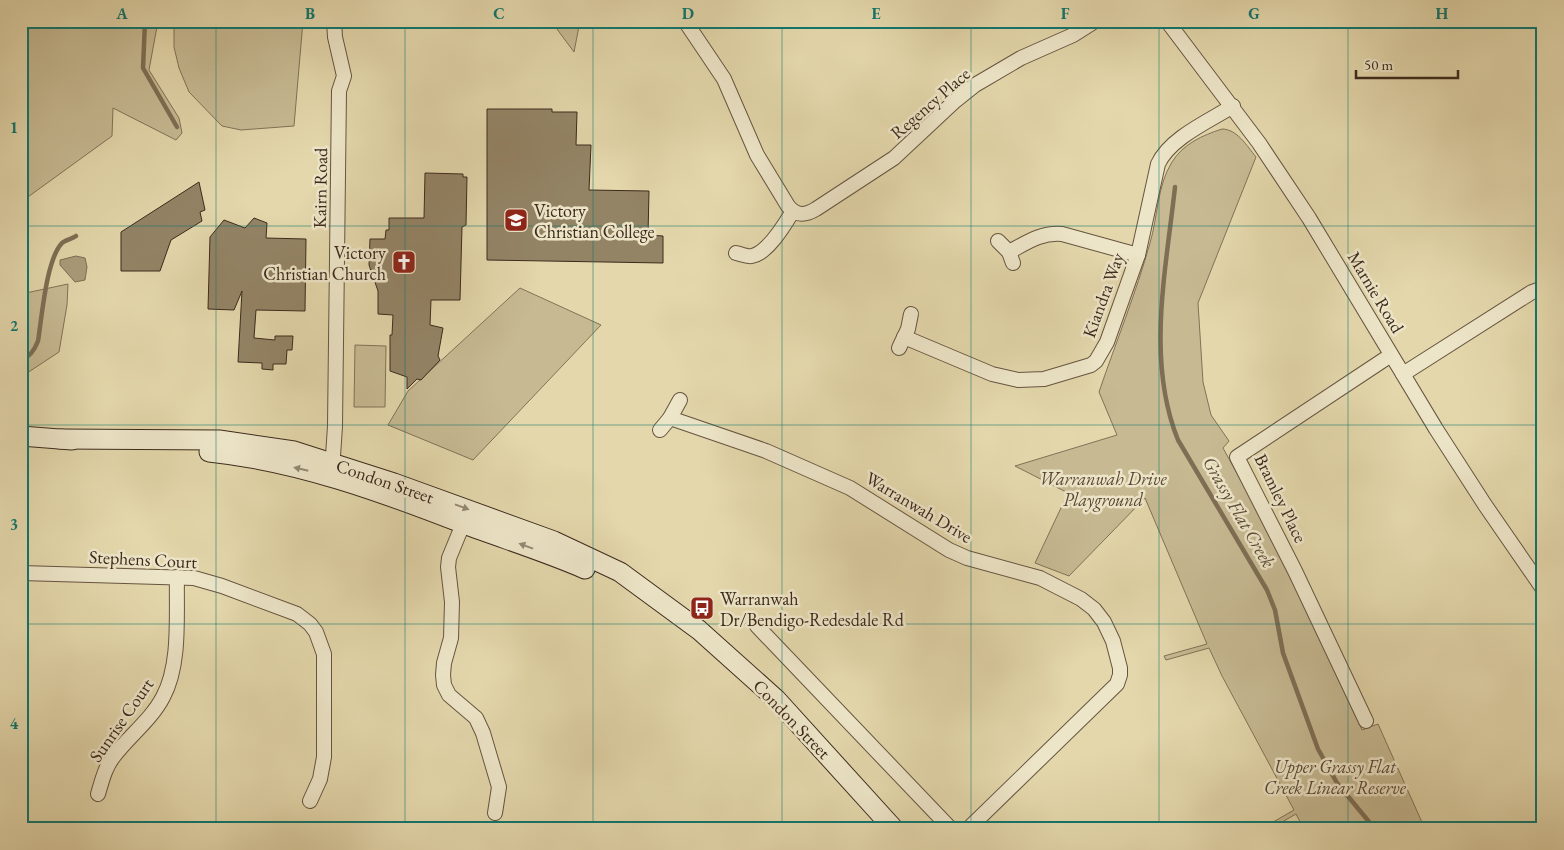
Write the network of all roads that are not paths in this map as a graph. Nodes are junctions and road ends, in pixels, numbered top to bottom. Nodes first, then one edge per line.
1 (334, 21) edge
2 (685, 21) edge
3 (1095, 21) edge
4 (1167, 21) edge
5 (1233, 106) junction
6 (793, 211) junction
7 (998, 241) dead end
8 (736, 253) dead end
9 (1138, 255) junction
10 (1543, 288) edge
11 (911, 314) dead end
12 (1391, 355) junction
13 (1403, 374) junction
14 (680, 400) dead end
15 (670, 418) junction
16 (660, 430) dead end
17 (21, 436) edge
18 (332, 470) junction
19 (463, 524) junction
20 (21, 573) edge
21 (177, 577) junction
22 (1543, 589) edge
23 (682, 618) junction
24 (757, 626) dead end
25 (1366, 721) dead end
26 (98, 794) dead end
27 (310, 801) dead end
28 (495, 813) dead end
29 (894, 829) edge
30 (951, 829) edge
31 (968, 829) edge

1 - 18 street, Kairn Road
2 - 6 street
3 - 6 street, Regency Place
4 - 5 street, Marnie Road
5 - 9 street, Kiandra Way
5 - 12 street, Marnie Road
6 - 8 street
7 - 9 street
9 - 11 street, Kiandra Way
10 - 13 street
12 - 13 street, Marnie Road
12 - 25 street, Bramley Place
13 - 22 street, Marnie Road
14 - 15 street
15 - 16 street
15 - 31 street, Warranwah Drive
17 - 18 main road, Condon Street
18 - 19 main road, Condon Street
18 -> 23 main road, Condon Street
23 -> 19 main road, Condon Street
19 - 28 street
20 - 21 street, Stephens Court
21 - 26 street, Sunrise Court
21 - 27 street, Stephens Court
23 - 29 main road, Condon Street
24 - 30 street

